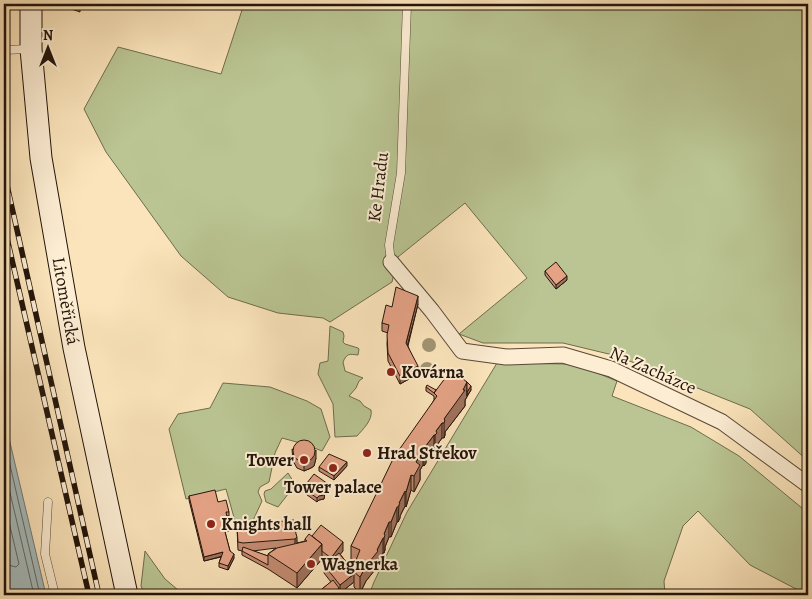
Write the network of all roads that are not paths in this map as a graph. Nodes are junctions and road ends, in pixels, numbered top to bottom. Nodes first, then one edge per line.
1 (31, 4) edge
2 (407, 4) edge
3 (31, 49) junction
4 (4, 50) edge
5 (391, 262) joint
6 (462, 351) joint
7 (808, 485) edge
8 (48, 502) dead end
9 (55, 595) edge
10 (127, 595) edge

1 - 3 main road, Litoměřická
2 - 5 lane, Ke Hradu
3 - 4 lane
3 - 10 main road, Litoměřická
5 - 6 street, Ke Hradu
6 - 7 street, Na Zacházce
8 - 9 lane

